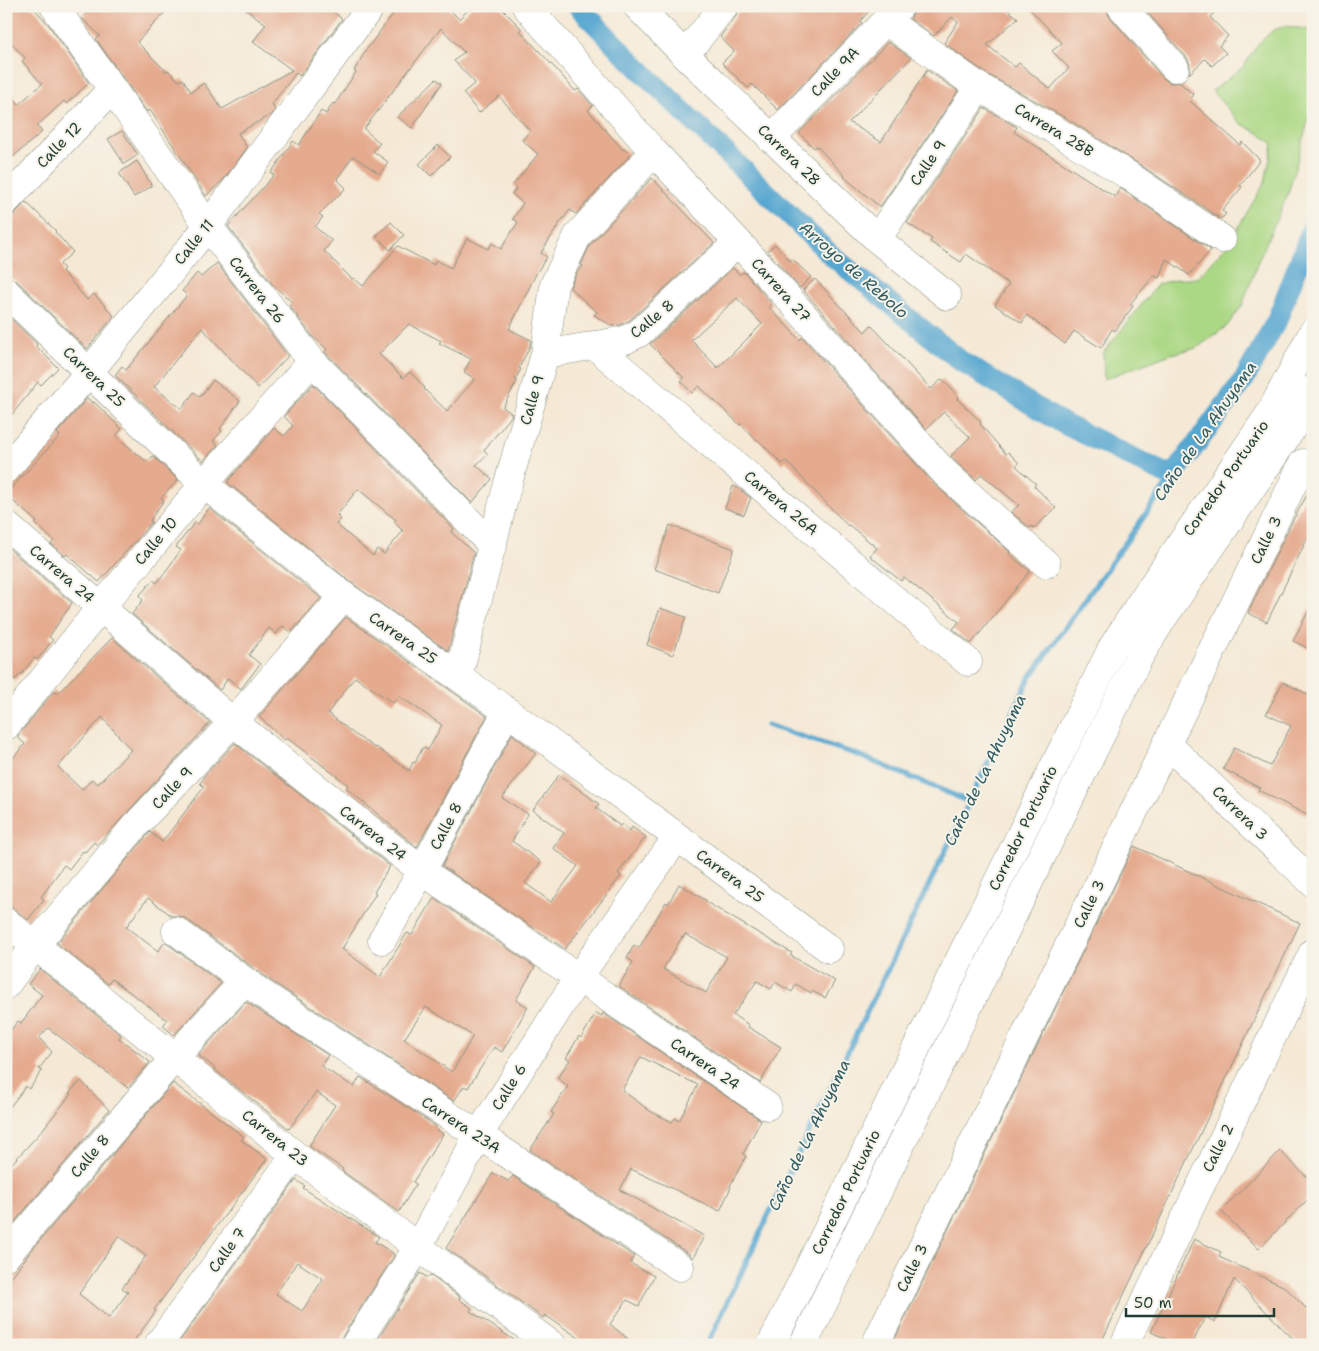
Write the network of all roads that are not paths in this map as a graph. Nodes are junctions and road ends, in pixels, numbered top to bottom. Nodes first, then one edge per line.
1 (54, 6) edge
2 (371, 6) edge
3 (526, 6) edge
4 (638, 6) edge
5 (724, 6) edge
6 (1121, 6) edge
7 (893, 13) edge
8 (685, 55) junction
9 (1175, 68) dead end
10 (980, 86) junction
11 (112, 89) junction
12 (771, 139) junction
13 (654, 152) junction
14 (6, 201) edge
15 (208, 226) junction
16 (876, 239) junction
17 (1222, 239) dead end
18 (738, 242) junction
19 (6, 292) edge
20 (947, 296) dead end
21 (1313, 332) edge
22 (594, 345) junction
23 (545, 354) junction
24 (312, 361) junction
25 (89, 372) junction
26 (1313, 389) edge
27 (1262, 425) junction
28 (1284, 441) junction
29 (1308, 466) edge
30 (6, 469) edge
31 (204, 484) junction
32 (6, 525) edge
33 (493, 546) junction
34 (1046, 564) dead end
35 (344, 596) junction
36 (101, 607) junction
37 (968, 662) dead end
38 (458, 677) junction
39 (507, 711) junction
40 (233, 722) junction
41 (6, 726) edge
42 (1167, 744) junction
43 (676, 837) junction
44 (422, 871) junction
45 (1313, 883) edge
46 (6, 922) edge
47 (176, 931) dead end
48 (382, 940) dead end
49 (36, 944) junction
50 (829, 948) dead end
51 (1313, 952) edge
52 (578, 978) junction
53 (244, 981) junction
54 (6, 985) edge
55 (174, 1057) junction
56 (767, 1106) dead end
57 (478, 1136) junction
58 (295, 1154) junction
59 (418, 1248) junction
60 (6, 1256) edge
61 (680, 1267) dead end
62 (158, 1345) edge
63 (355, 1345) edge
64 (552, 1345) edge
65 (771, 1345) edge
66 (802, 1345) edge
67 (875, 1345) edge
68 (1124, 1345) edge

1 - 11 street, Carrera 26
2 - 15 street, Calle 11
3 - 13 street, Carrera 27
4 - 8 street, Carrera 28
5 - 8 street
6 - 9 street
7 - 10 street, Carrera 28B
7 - 12 street, Calle 9A
8 - 12 street, Carrera 28
10 - 16 street, Calle 9
10 - 17 street, Carrera 28B
11 - 14 street, Calle 12
11 - 15 street, Carrera 26
12 - 16 street, Carrera 28
13 - 18 street, Carrera 27
13 - 23 street, Calle 9
15 - 24 street, Carrera 26
15 - 25 street, Calle 11
16 - 20 street, Carrera 28
18 - 22 street, Calle 8
18 - 34 street, Carrera 27
19 - 25 street, Carrera 25
21 - 27 street, Corredor Portuario
22 - 23 street, Calle 8
22 - 37 street, Carrera 26A
23 - 33 street, Calle 9
24 - 31 street, Calle 10
24 - 33 street, Carrera 26
25 - 30 street, Calle 11
25 - 31 street, Carrera 25
26 - 28 street, Corredor Portuario
27 - 28 street
27 - 65 street, Corredor Portuario
28 - 66 street, Corredor Portuario
29 - 42 street, Calle 3
31 - 35 street, Carrera 25
31 - 36 street, Calle 10
32 - 36 street, Carrera 24
33 - 38 street, Calle 9
35 - 38 street, Carrera 25
35 - 40 street, Calle 9
36 - 40 street, Carrera 24
36 - 41 street, Calle 10
38 - 39 street, Carrera 25
39 - 43 street, Carrera 25
39 - 44 street, Calle 8
40 - 44 street, Carrera 24
40 - 49 street, Calle 9
42 - 45 street, Carrera 3
42 - 67 street, Calle 3
43 - 50 street, Carrera 25
43 - 52 street, Calle 6
44 - 48 street, Calle 8
44 - 52 street, Carrera 24
46 - 49 street, Carrera 23
47 - 53 street, Carrera 23A
49 - 54 street, Calle 9
49 - 55 street, Carrera 23
51 - 68 street, Calle 2
52 - 56 street, Carrera 24
52 - 57 street, Calle 6
53 - 55 street
53 - 57 street, Carrera 23A
55 - 58 street, Carrera 23
55 - 60 street, Calle 8
57 - 59 street, Calle 6
57 - 61 street, Carrera 23A
58 - 59 street, Carrera 23
58 - 62 street, Calle 7
59 - 63 street, Calle 6
59 - 64 street, Carrera 23

